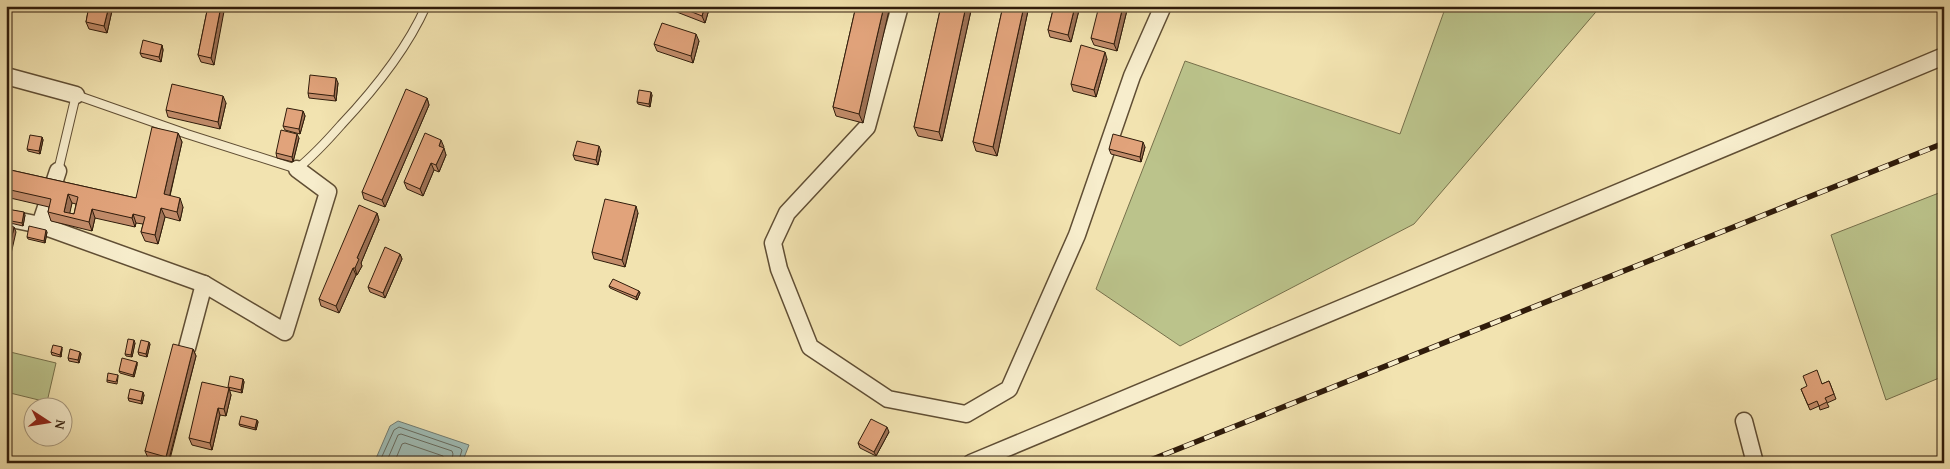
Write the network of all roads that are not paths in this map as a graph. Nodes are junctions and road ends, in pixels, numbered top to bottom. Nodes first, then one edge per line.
1 (426, 6) edge
2 (900, 6) edge
3 (1163, 6) edge
4 (1944, 56) edge
5 (6, 76) edge
6 (76, 95) junction
7 (297, 169) junction
8 (58, 171) joint
9 (6, 218) edge
10 (40, 225) junction
11 (204, 284) junction
12 (187, 348) edge
13 (1744, 421) dead end
14 (971, 463) edge
15 (1755, 463) edge

1 - 7 lane
2 - 3 street
4 - 14 street
5 - 6 street
6 - 7 lane
6 - 8 lane
7 - 11 street
8 - 10 street
9 - 10 street
10 - 11 street
11 - 12 street
13 - 15 street

